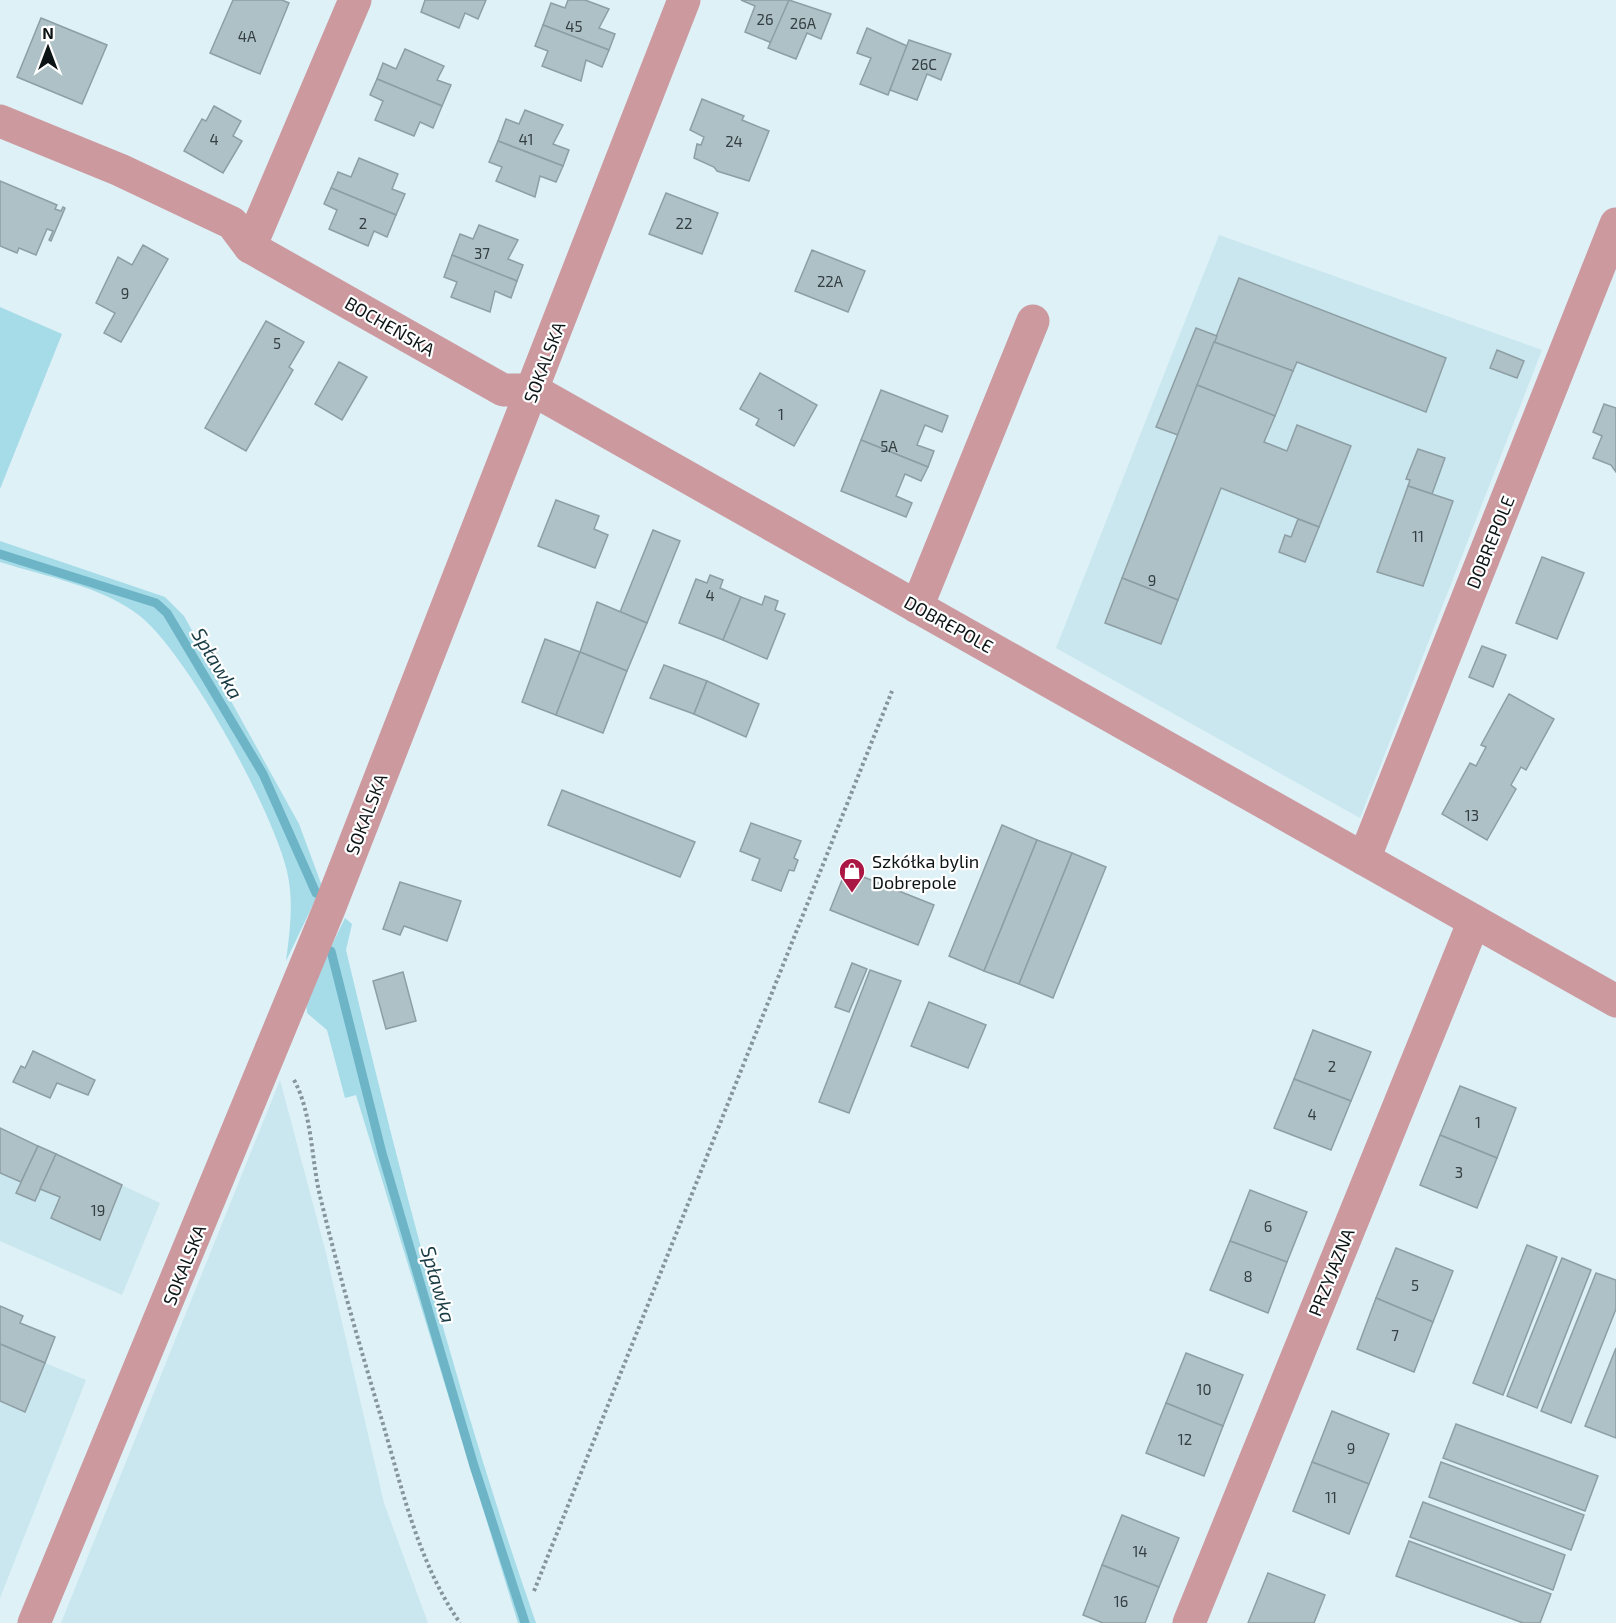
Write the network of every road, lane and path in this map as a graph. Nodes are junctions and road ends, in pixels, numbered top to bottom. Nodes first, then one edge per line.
1 (356, 0) edge
2 (684, 0) edge
3 (0, 121) edge
4 (1616, 224) edge
5 (250, 247) junction
6 (1033, 321) dead end
7 (533, 390) junction
8 (917, 607) junction
9 (892, 691) dead end
10 (1364, 859) junction
11 (1474, 921) junction
12 (1616, 1000) edge
13 (271, 1052) junction
14 (534, 1591) dead end
15 (34, 1623) edge
16 (460, 1623) edge
17 (1189, 1623) edge

1 - 5 street
2 - 7 street, SOKALSKA
3 - 5 street, BOCHEŃSKA
4 - 10 street, DOBREPOLE
5 - 7 street, BOCHEŃSKA
6 - 8 street
7 - 8 street, DOBREPOLE
7 - 13 street, SOKALSKA
8 - 10 street, DOBREPOLE
9 - 14 path
10 - 11 street, DOBREPOLE
11 - 12 street, DOBREPOLE
11 - 17 street, PRZYJAZNA
13 - 15 street, SOKALSKA
13 - 16 path

